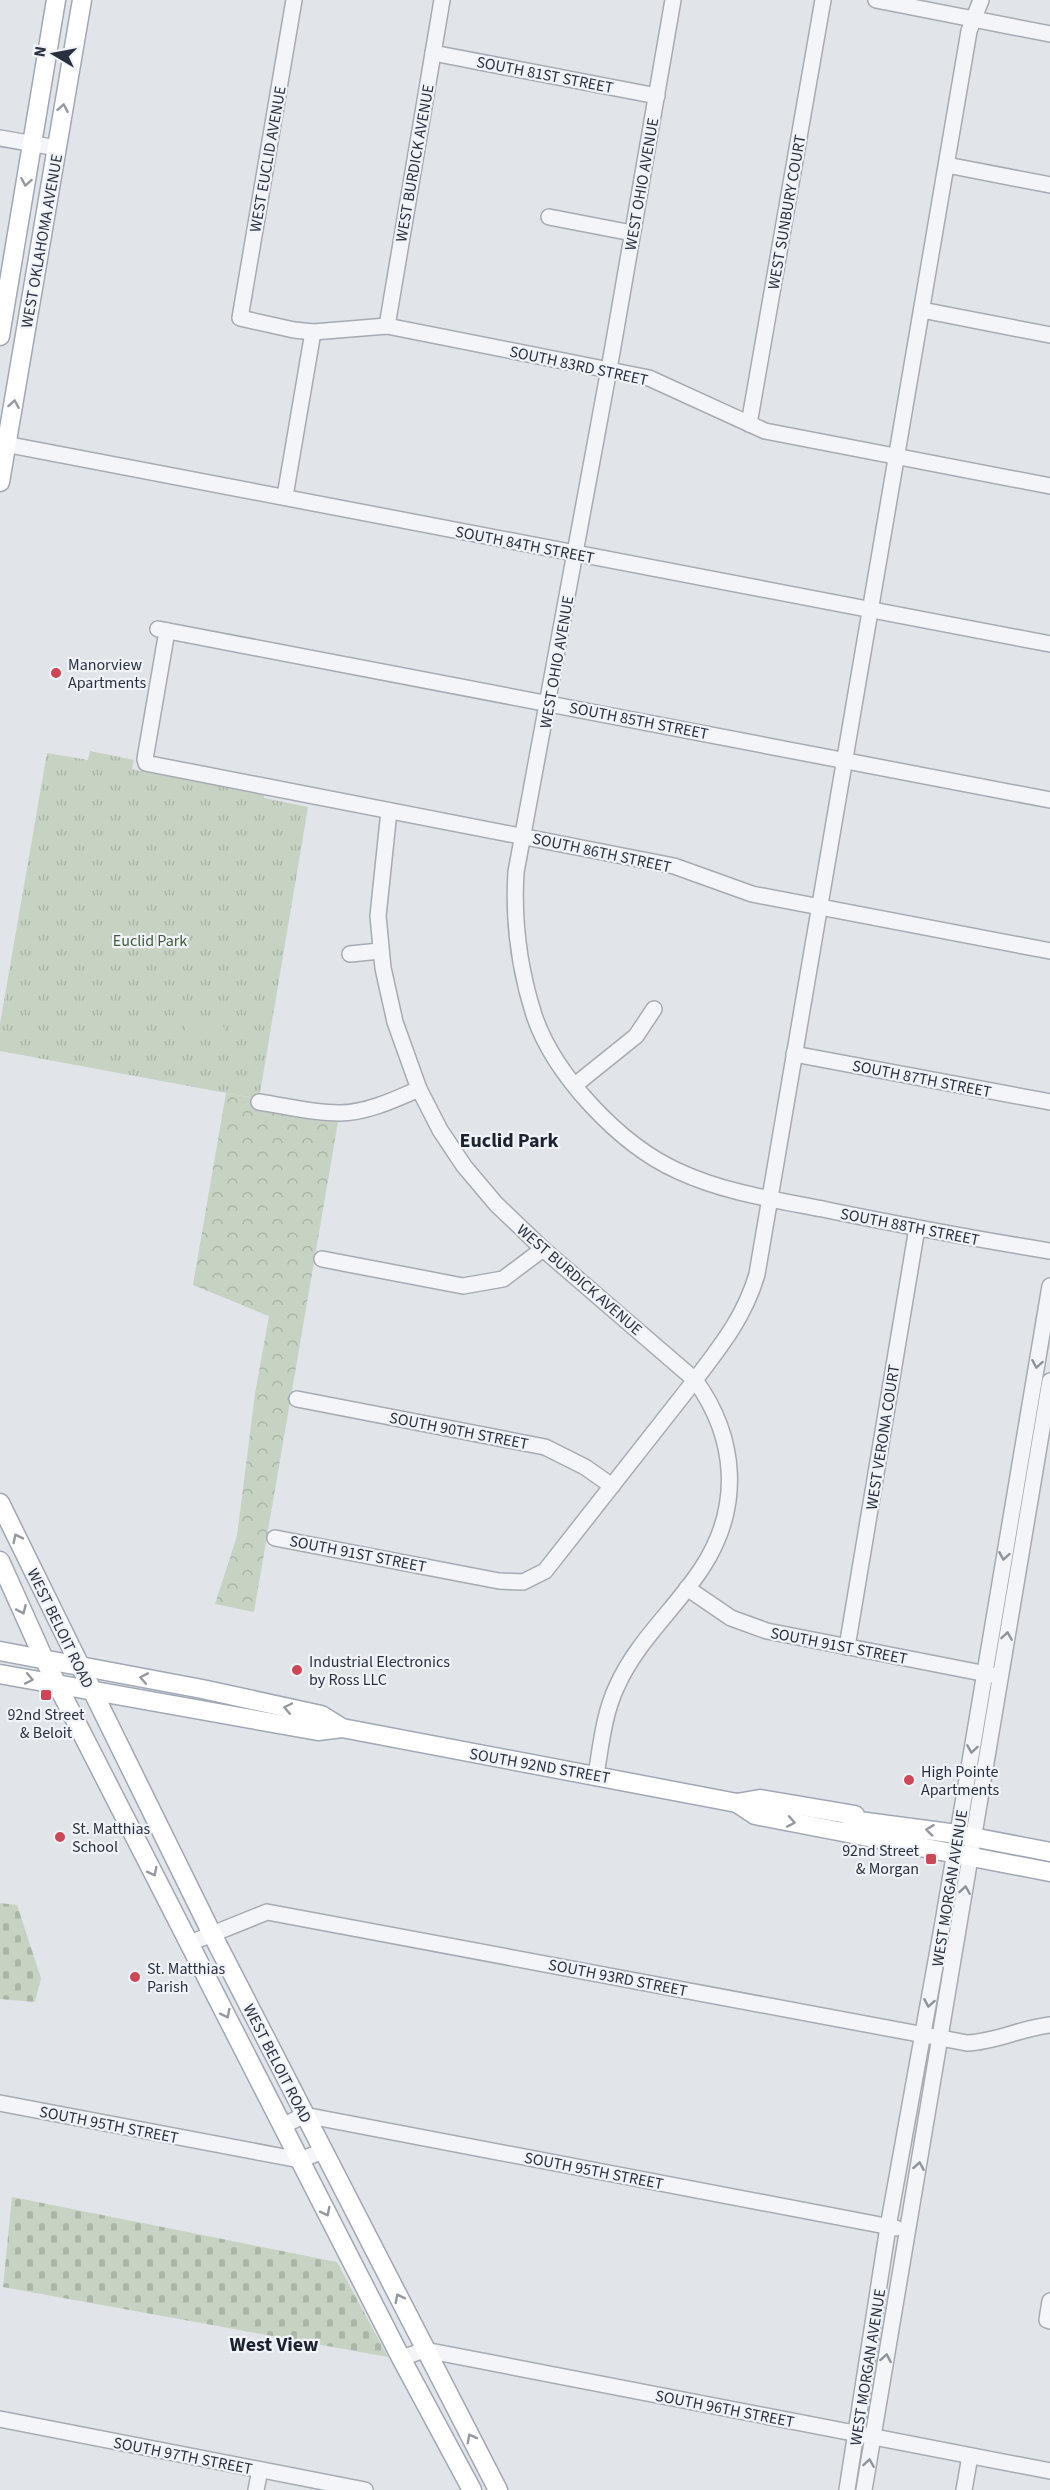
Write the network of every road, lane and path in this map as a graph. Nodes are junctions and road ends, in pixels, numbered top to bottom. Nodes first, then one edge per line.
1 (56, 0) edge
2 (82, 0) edge
3 (294, 0) edge
4 (442, 0) edge
5 (673, 0) edge
6 (823, 0) edge
7 (876, 0) edge
8 (981, 0) edge
9 (975, 20) junction
10 (1050, 34) edge
11 (433, 53) junction
12 (657, 96) junction
13 (0, 138) edge
14 (32, 144) junction
15 (57, 148) junction
16 (946, 165) junction
17 (1050, 185) edge
18 (549, 217) dead end
19 (632, 233) junction
20 (4, 290) edge
21 (32, 295) junction
22 (922, 310) junction
23 (240, 318) joint
24 (387, 326) junction
25 (313, 332) junction
26 (1050, 334) edge
27 (0, 336) edge
28 (609, 370) junction
29 (749, 424) junction
30 (3, 444) edge
31 (896, 456) junction
32 (0, 482) edge
33 (1050, 486) edge
34 (285, 496) junction
35 (575, 554) junction
36 (869, 610) junction
37 (1050, 644) edge
38 (549, 702) junction
39 (843, 760) junction
40 (150, 764) joint
41 (1050, 800) edge
42 (388, 811) junction
43 (523, 836) junction
44 (819, 908) junction
45 (380, 951) junction
46 (1050, 951) edge
47 (350, 954) dead end
48 (654, 1010) dead end
49 (794, 1054) junction
50 (575, 1085) junction
51 (419, 1089) junction
52 (260, 1102) dead end
53 (1050, 1102) edge
54 (770, 1199) junction
55 (916, 1228) junction
56 (543, 1249) junction
57 (1050, 1251) edge
58 (322, 1259) dead end
59 (1050, 1286) edge
60 (695, 1380) junction
61 (1050, 1381) edge
62 (297, 1399) dead end
63 (1020, 1458) junction
64 (1036, 1461) junction
65 (612, 1486) junction
66 (0, 1503) edge
67 (275, 1538) dead end
68 (0, 1561) edge
69 (687, 1588) junction
70 (847, 1647) junction
71 (0, 1651) edge
72 (44, 1659) junction
73 (80, 1665) junction
74 (0, 1674) edge
75 (984, 1674) junction
76 (1000, 1676) junction
77 (57, 1684) junction
78 (92, 1691) junction
79 (135, 1699) junction
80 (342, 1728) junction
81 (111, 1730) junction
82 (968, 1773) junction
83 (596, 1775) junction
84 (984, 1776) junction
85 (737, 1803) junction
86 (965, 1836) junction
87 (1050, 1852) edge
88 (962, 1855) junction
89 (1050, 1872) edge
90 (943, 1922) junction
91 (959, 1925) junction
92 (212, 1934) junction
93 (190, 1943) junction
94 (1050, 2025) edge
95 (923, 2036) junction
96 (940, 2038) junction
97 (0, 2103) edge
98 (304, 2115) junction
99 (283, 2126) junction
100 (323, 2151) junction
101 (300, 2160) junction
102 (888, 2227) junction
103 (908, 2230) junction
104 (1050, 2301) edge
105 (1048, 2321) edge
106 (425, 2350) junction
107 (401, 2358) junction
108 (865, 2378) junction
109 (882, 2381) junction
110 (0, 2419) edge
111 (856, 2434) junction
112 (873, 2436) junction
113 (970, 2456) junction
114 (260, 2470) junction
115 (1050, 2472) edge
116 (256, 2490) edge
117 (365, 2490) edge
118 (472, 2490) edge
119 (498, 2490) edge
120 (847, 2490) edge
121 (864, 2490) edge
122 (964, 2490) edge

1 - 14 main road, WEST OKLAHOMA AVENUE
15 -> 2 main road, WEST OKLAHOMA AVENUE
3 - 23 street, WEST EUCLID AVENUE
4 - 11 street, WEST BURDICK AVENUE
5 - 12 street, WEST OHIO AVENUE
6 - 29 street, WEST SUNBURY COURT
7 - 9 street
8 - 9 street
9 - 10 street
9 - 16 street
11 - 12 street, SOUTH 81ST STREET
11 - 24 street, WEST BURDICK AVENUE
12 - 19 street, WEST OHIO AVENUE
13 - 14 street
14 - 15 street
14 -> 20 main road, WEST OKLAHOMA AVENUE
15 - 21 main road, WEST OKLAHOMA AVENUE
16 - 17 street
16 - 22 street
18 - 19 street
19 - 28 street, WEST OHIO AVENUE
20 - 21 street
20 - 27 main road, WEST OKLAHOMA AVENUE
30 -> 21 main road, WEST OKLAHOMA AVENUE
22 - 26 street
22 - 31 street
23 - 25 street, SOUTH 83RD STREET
24 - 25 street, SOUTH 83RD STREET
24 - 28 street, SOUTH 83RD STREET
25 - 34 street
28 - 29 street, SOUTH 83RD STREET
28 - 35 street, WEST OHIO AVENUE
29 - 31 street, SOUTH 83RD STREET
30 - 32 main road, WEST OKLAHOMA AVENUE
30 - 34 street, SOUTH 84TH STREET
31 - 33 street, SOUTH 83RD STREET
31 - 36 street
34 - 35 street, SOUTH 84TH STREET
35 - 36 street, SOUTH 84TH STREET
35 - 38 street, WEST OHIO AVENUE
36 - 37 street, SOUTH 84TH STREET
36 - 39 street
38 - 39 street, SOUTH 85TH STREET
38 - 40 street, SOUTH 85TH STREET
38 - 43 street, WEST OHIO AVENUE
39 - 41 street, SOUTH 85TH STREET
39 - 44 street
40 - 42 street, SOUTH 86TH STREET
42 - 43 street, SOUTH 86TH STREET
42 - 45 street, WEST BURDICK AVENUE
43 - 44 street, SOUTH 86TH STREET
43 - 50 street, WEST OHIO AVENUE
44 - 46 street, SOUTH 86TH STREET
44 - 49 street
45 - 47 street
45 - 51 street, WEST BURDICK AVENUE
48 - 50 street
49 - 53 street, SOUTH 87TH STREET
49 - 54 street
50 - 54 street, WEST OHIO AVENUE
51 - 52 street
51 - 56 street, WEST BURDICK AVENUE
54 - 55 street, SOUTH 88TH STREET
54 - 60 street
55 - 57 street, SOUTH 88TH STREET
55 - 70 street, WEST VERONA COURT
56 - 58 street
56 - 60 street, WEST BURDICK AVENUE
59 -> 63 street, WEST MORGAN AVENUE
60 - 65 street
60 - 69 street, WEST BURDICK AVENUE
61 - 64 street, WEST MORGAN AVENUE
62 - 65 street, SOUTH 90TH STREET
63 - 64 street
63 -> 75 street, WEST MORGAN AVENUE
76 -> 64 street, WEST MORGAN AVENUE
65 - 67 street, SOUTH 91ST STREET
73 -> 66 main road, WEST BELOIT ROAD
68 -> 72 main road, WEST BELOIT ROAD
69 - 70 street, SOUTH 91ST STREET
69 - 83 street, WEST BURDICK AVENUE
70 - 75 street, SOUTH 91ST STREET
71 - 72 main road, SOUTH 92ND STREET
72 - 73 main road, SOUTH 92ND STREET
72 - 77 main road, WEST BELOIT ROAD
73 - 78 main road, WEST BELOIT ROAD
80 -> 73 main road, SOUTH 92ND STREET
74 -> 77 main road, SOUTH 92ND STREET
75 - 76 street, SOUTH 91ST STREET
75 -> 82 street, WEST MORGAN AVENUE
76 - 84 street, WEST MORGAN AVENUE
77 - 78 main road, SOUTH 92ND STREET
77 -> 93 main road, WEST BELOIT ROAD
78 - 79 main road, SOUTH 92ND STREET
78 - 81 main road, WEST BELOIT ROAD
79 - 80 main road, SOUTH 92ND STREET
79 - 81 main road
80 - 83 main road, SOUTH 92ND STREET
81 - 92 main road, WEST BELOIT ROAD
82 - 84 street
82 - 86 street, WEST MORGAN AVENUE
83 - 85 main road, SOUTH 92ND STREET
84 - 86 street, WEST MORGAN AVENUE
86 -> 85 main road, SOUTH 92ND STREET
85 -> 88 main road, SOUTH 92ND STREET
86 - 87 main road, SOUTH 92ND STREET
86 - 88 street, WEST MORGAN AVENUE
88 - 89 main road, SOUTH 92ND STREET
88 - 90 street, WEST MORGAN AVENUE
91 -> 88 street, WEST MORGAN AVENUE
90 - 91 street
90 -> 95 street, WEST MORGAN AVENUE
91 - 96 street, WEST MORGAN AVENUE
92 - 93 street, SOUTH 93RD STREET
92 - 95 street, SOUTH 93RD STREET
92 - 98 main road, WEST BELOIT ROAD
93 -> 99 main road, WEST BELOIT ROAD
94 - 96 street, SOUTH 93RD STREET
95 - 96 street, SOUTH 93RD STREET
95 - 102 street, WEST MORGAN AVENUE
103 -> 96 street, WEST MORGAN AVENUE
97 - 101 street, SOUTH 95TH STREET
98 - 99 street
98 - 100 main road, WEST BELOIT ROAD
98 - 102 street, SOUTH 95TH STREET
99 - 101 main road, WEST BELOIT ROAD
100 - 101 street
106 -> 100 main road, WEST BELOIT ROAD
101 -> 107 main road, WEST BELOIT ROAD
102 - 103 street, SOUTH 95TH STREET
102 - 108 street, WEST MORGAN AVENUE
109 -> 103 street, WEST MORGAN AVENUE
104 - 105 street
106 - 107 street, SOUTH 96TH STREET
106 - 111 street, SOUTH 96TH STREET
119 -> 106 main road, WEST BELOIT ROAD
107 - 118 main road, WEST BELOIT ROAD
108 - 109 street
108 - 111 street, WEST MORGAN AVENUE
109 - 112 street, WEST MORGAN AVENUE
110 - 114 street, SOUTH 97TH STREET
111 - 112 street, SOUTH 96TH STREET
111 - 120 street, WEST MORGAN AVENUE
112 - 113 street, SOUTH 96TH STREET
121 -> 112 street, WEST MORGAN AVENUE
113 - 115 street, SOUTH 96TH STREET
113 - 122 street
114 - 116 street
114 - 117 street, SOUTH 97TH STREET

